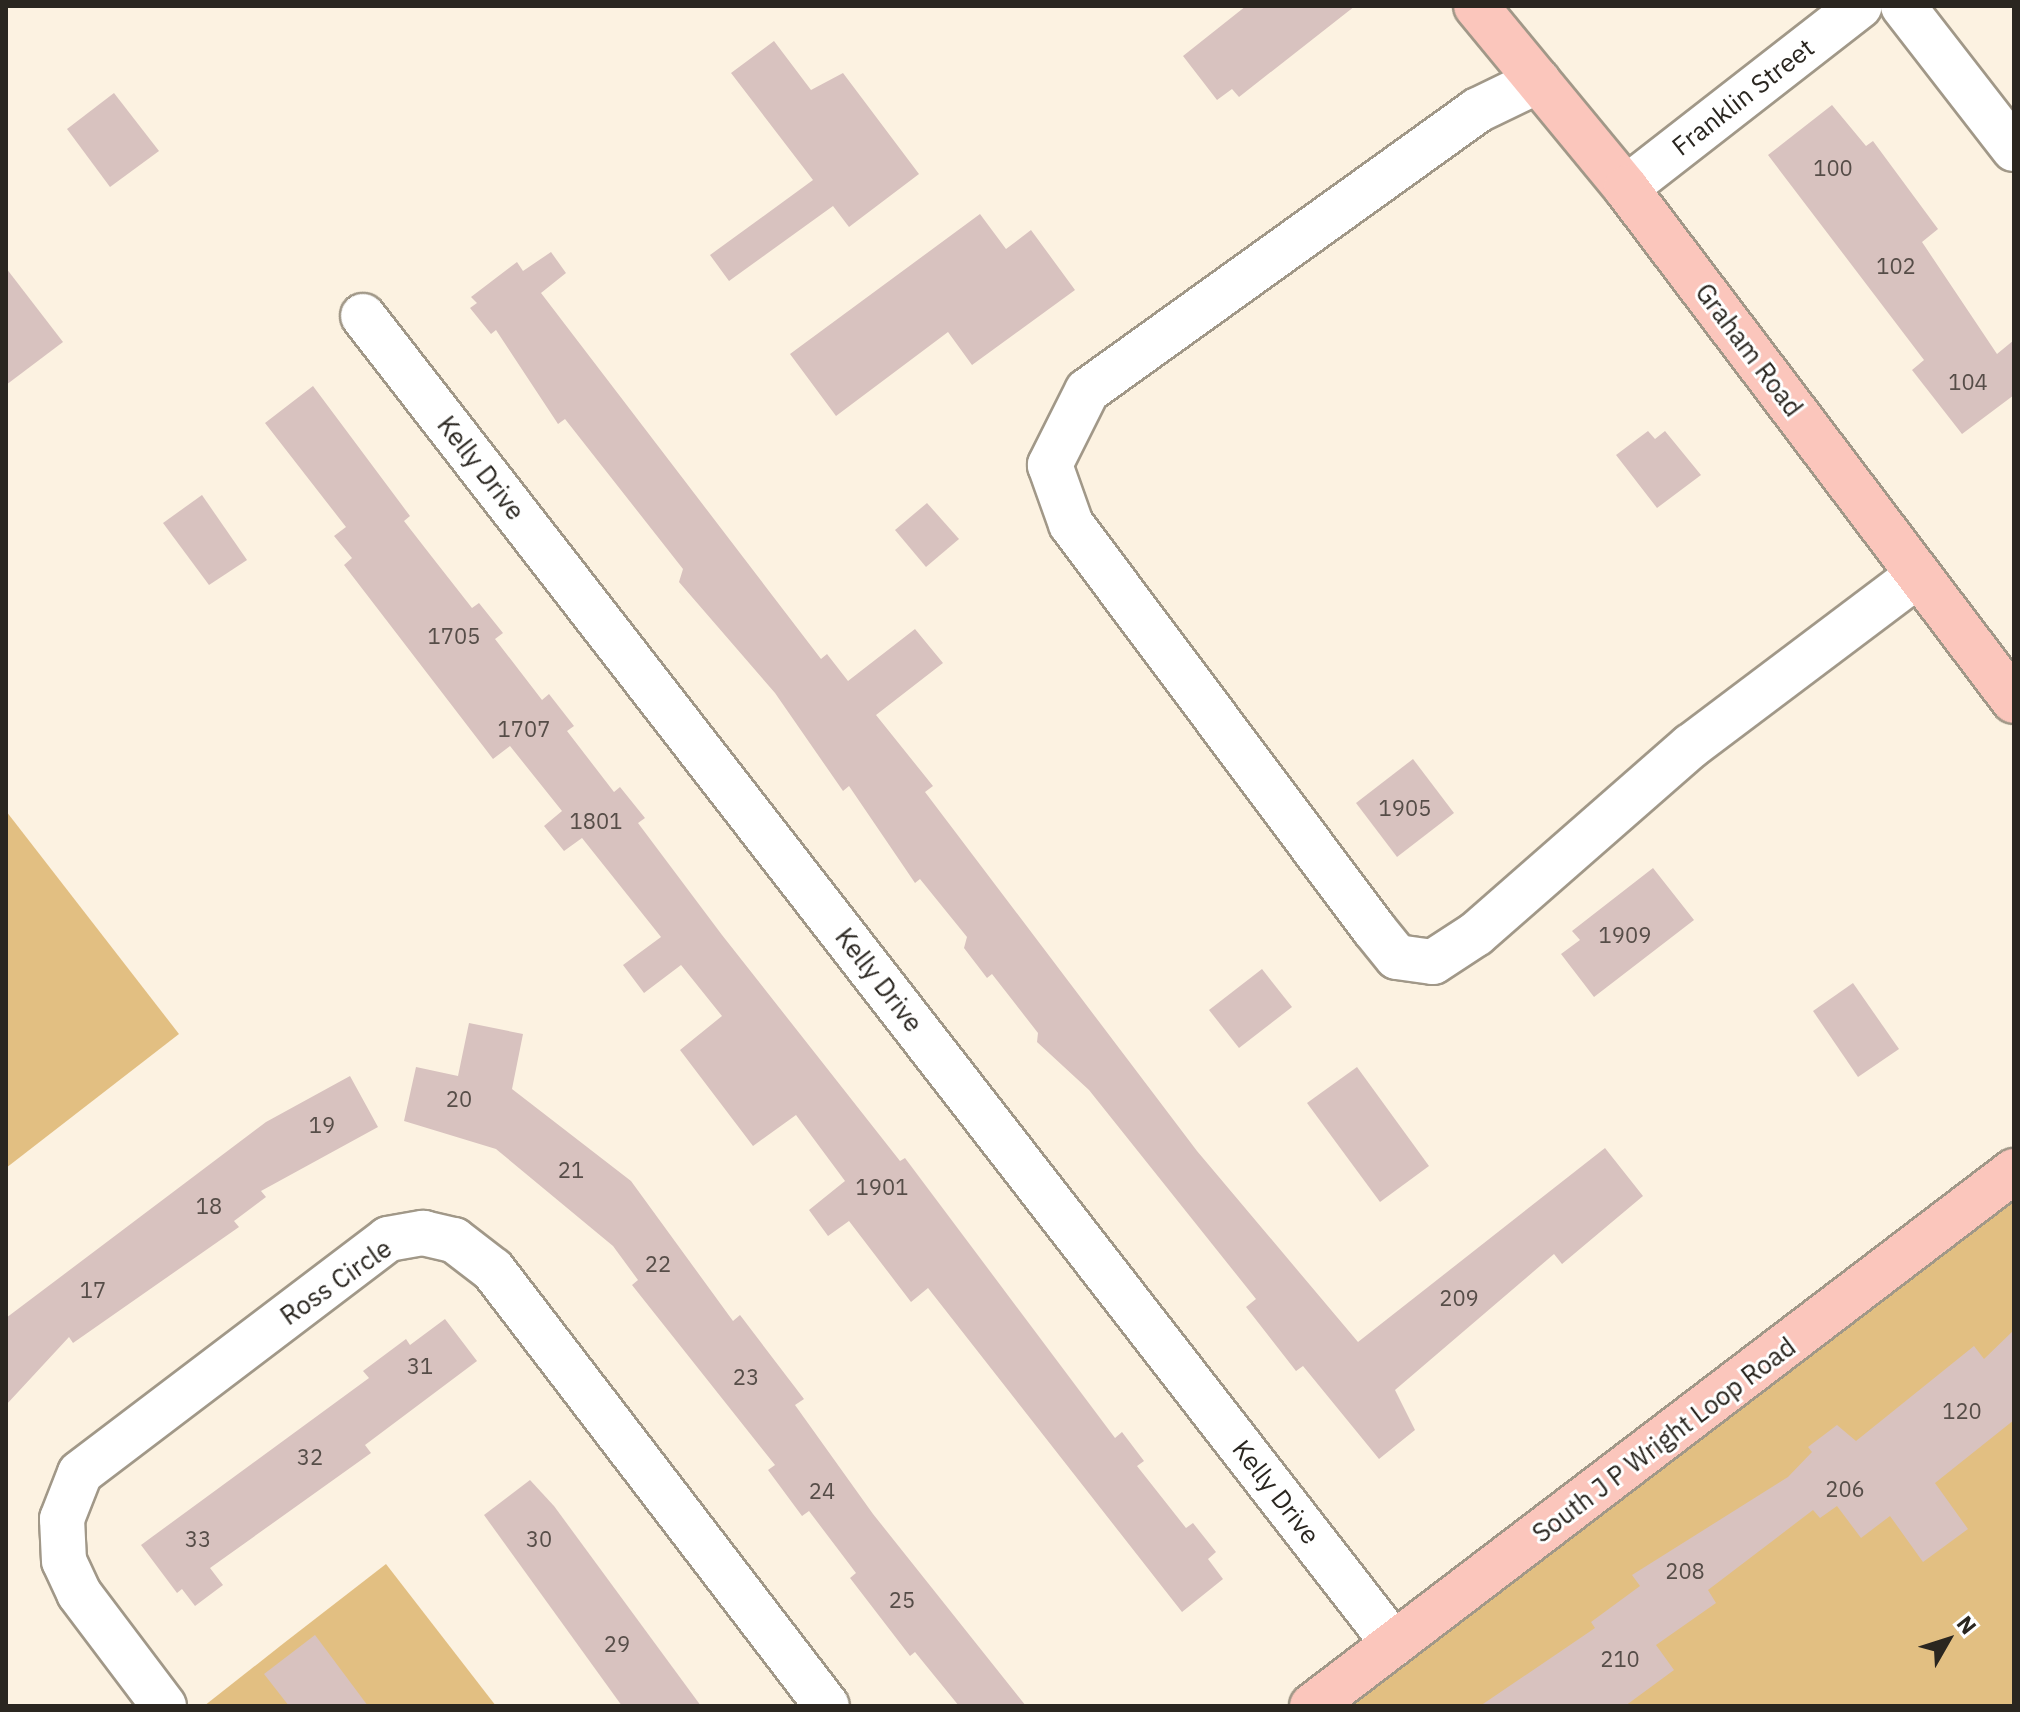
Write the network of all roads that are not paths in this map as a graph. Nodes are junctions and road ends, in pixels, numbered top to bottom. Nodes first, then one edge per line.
1 (1476, 6) edge
2 (1860, 6) edge
3 (1903, 6) edge
4 (1538, 81) junction
5 (2014, 149) edge
6 (1626, 188) junction
7 (363, 316) dead end
8 (1918, 575) junction
9 (2014, 701) edge
10 (2014, 1171) edge
11 (1394, 1644) junction
12 (164, 1706) edge
13 (827, 1706) edge
14 (1312, 1706) edge

1 - 4 main road, Graham Road
2 - 6 street, Franklin Street
3 - 5 street
4 - 6 main road, Graham Road
4 - 8 street
6 - 8 main road, Graham Road
7 - 11 street, Kelly Drive
8 - 9 main road, Graham Road
10 - 11 main road, South J P Wright Loop Road
11 - 14 main road, South J P Wright Loop Road
12 - 13 street, Ross Circle

